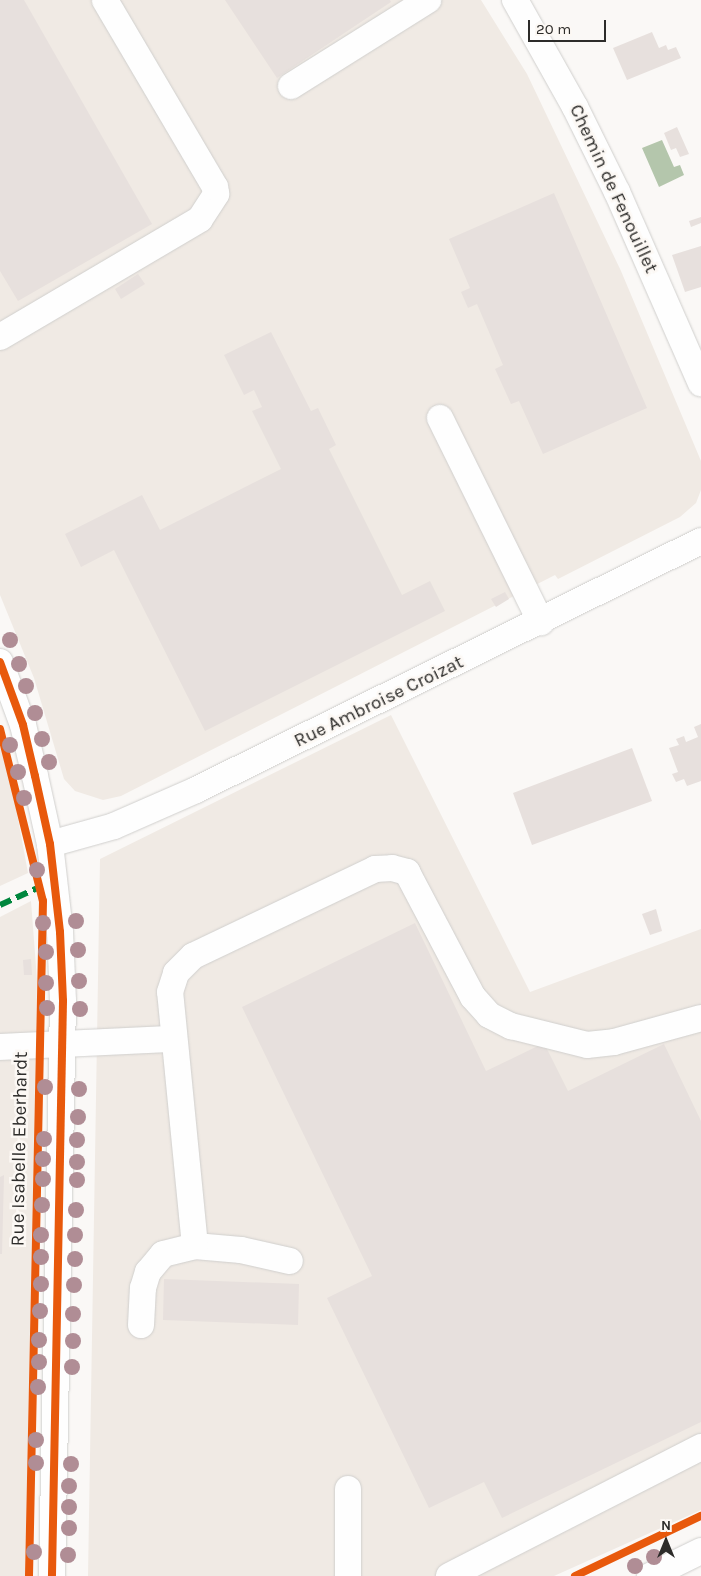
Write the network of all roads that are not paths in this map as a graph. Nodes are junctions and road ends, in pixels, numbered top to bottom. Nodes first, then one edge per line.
1 (105, 0) edge
2 (426, 0) edge
3 (515, 0) edge
4 (291, 86) dead end
5 (0, 337) edge
6 (701, 383) edge
7 (440, 418) dead end
8 (701, 541) edge
9 (541, 622) junction
10 (0, 662) edge
11 (50, 844) junction
12 (701, 1018) edge
13 (172, 1039) junction
14 (62, 1044) junction
15 (0, 1047) edge
16 (196, 1246) junction
17 (290, 1261) dead end
18 (140, 1325) dead end
19 (701, 1447) edge
20 (348, 1489) dead end
21 (699, 1558) edge
22 (52, 1576) edge
23 (348, 1576) edge
24 (449, 1576) edge
25 (650, 1576) edge

1 - 5 street
2 - 4 street
3 - 6 street, Chemin de Fenouillet
7 - 9 street
8 - 9 street, Rue Ambroise Croizat
9 - 11 street, Rue Ambroise Croizat
10 - 11 street, Rue Isabelle Eberhardt
11 - 14 street, Rue Isabelle Eberhardt
12 - 13 street
13 - 14 street
13 - 16 street
14 - 15 street
14 - 22 street, Rue Isabelle Eberhardt
16 - 17 street
16 - 18 street
19 - 24 street
20 - 23 street
21 - 25 street

